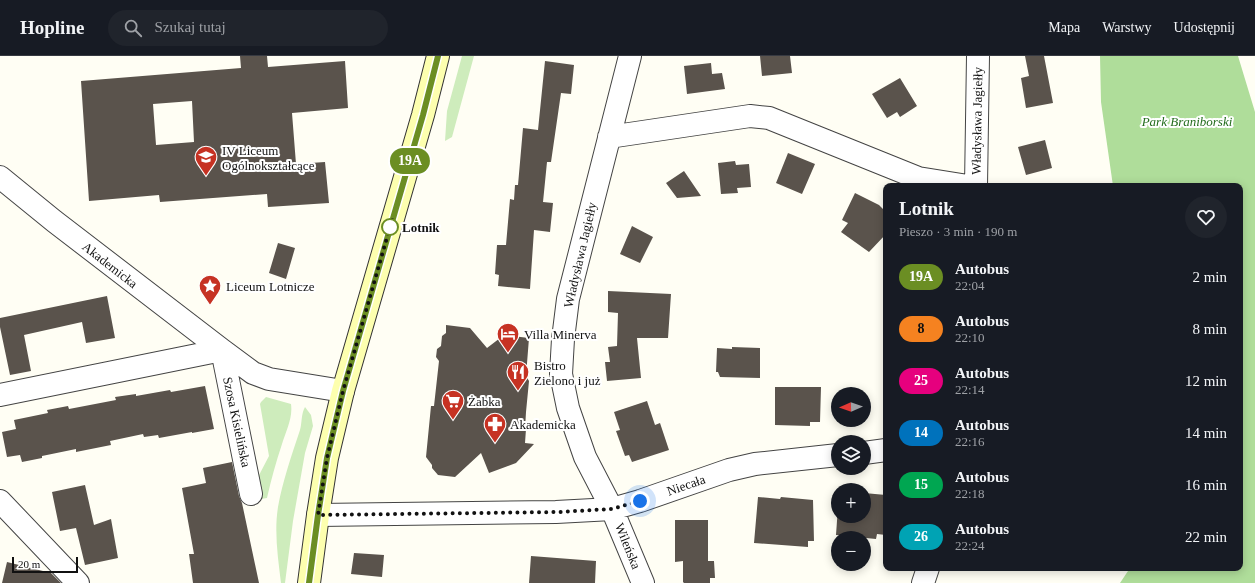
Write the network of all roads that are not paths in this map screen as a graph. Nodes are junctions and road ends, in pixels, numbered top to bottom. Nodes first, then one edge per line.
1 (438, 56) edge
2 (630, 56) edge
3 (978, 56) edge
4 (609, 137) junction
5 (0, 178) edge
6 (949, 183) edge
7 (976, 183) edge
8 (222, 350) junction
9 (343, 391) junction
10 (0, 395) edge
11 (883, 450) edge
12 (871, 451) edge
13 (831, 456) edge
14 (252, 494) dead end
15 (0, 501) edge
16 (612, 509) junction
17 (318, 515) junction
18 (927, 571) edge
19 (78, 583) edge
20 (309, 583) edge
21 (643, 583) edge
22 (923, 583) edge

1 - 9 street
2 - 4 street, Władysława Jagiełły
3 - 7 street, Władysława Jagiełły
4 - 6 street, Władysława Jagiełły
4 - 16 street, Władysława Jagiełły
5 - 8 street, Akademicka
8 - 9 street, Akademicka
8 - 10 street
8 - 14 street, Szosa Kisielińska
9 - 17 street
11 - 12 street
13 - 16 street, Niecała
15 - 19 street
16 - 17 street, Niecała
16 - 21 street, Wileńska
17 - 20 street
18 - 22 street

